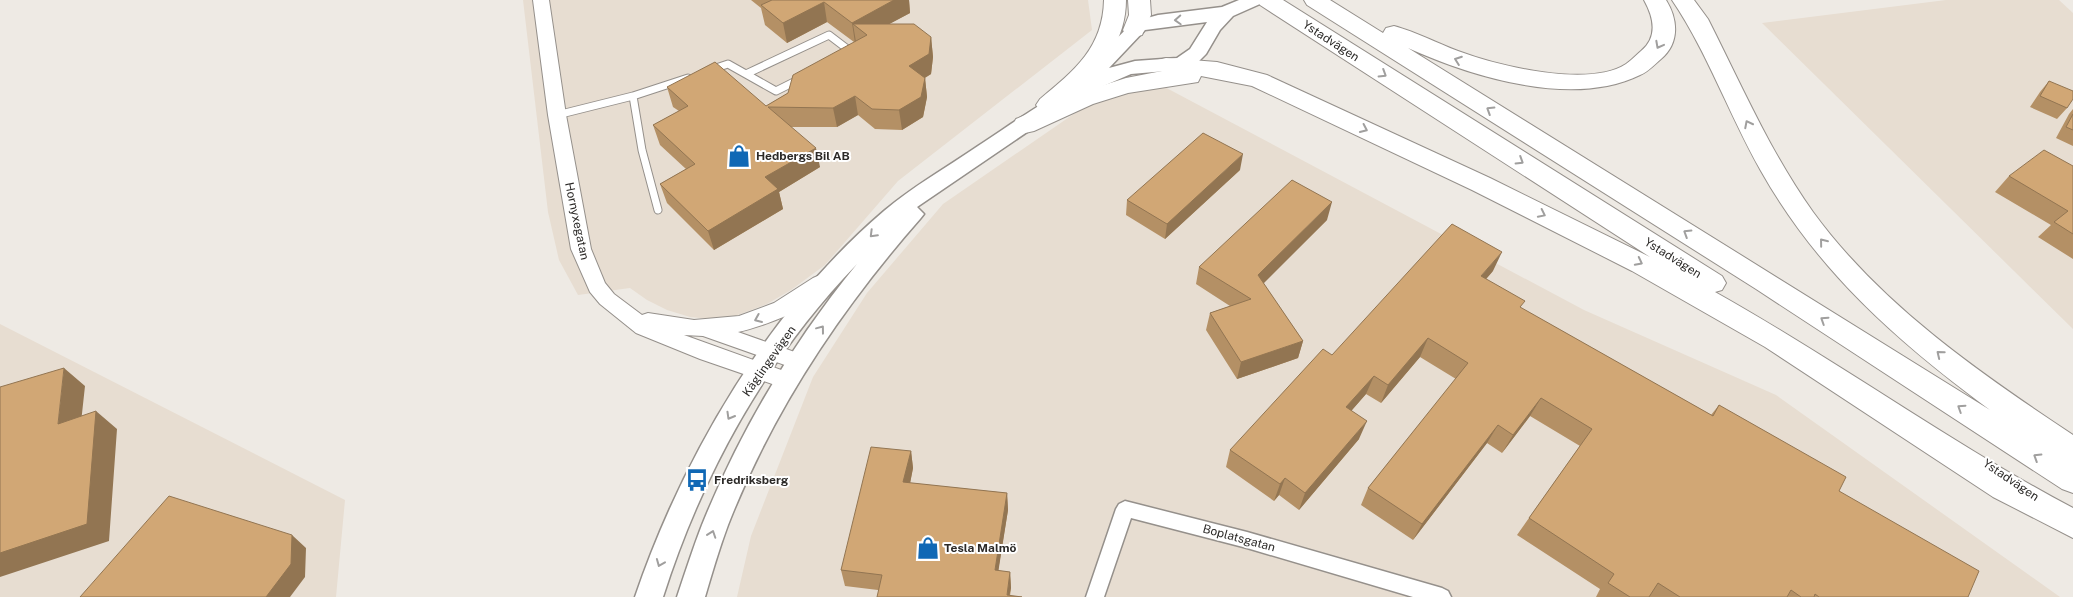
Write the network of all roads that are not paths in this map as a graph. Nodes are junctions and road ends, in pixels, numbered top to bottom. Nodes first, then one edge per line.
1 (541, 0) edge
2 (1115, 0) edge
3 (1139, 0) edge
4 (1254, 0) edge
5 (1268, 0) edge
6 (1315, 0) edge
7 (1333, 0) edge
8 (1655, 0) edge
9 (1683, 0) edge
10 (1228, 11) junction
11 (1134, 31) junction
12 (842, 56) edge
13 (1165, 65) junction
14 (702, 73) edge
15 (746, 74) junction
16 (809, 74) edge
17 (693, 76) edge
18 (1072, 95) junction
19 (633, 96) junction
20 (1319, 109) junction
21 (557, 115) junction
22 (1025, 125) junction
23 (953, 172) junction
24 (658, 210) dead end
25 (842, 264) junction
26 (623, 313) junction
27 (699, 327) junction
28 (767, 362) junction
29 (793, 371) junction
30 (2073, 451) edge
31 (2073, 479) edge
32 (2073, 523) edge
33 (649, 597) edge
34 (691, 597) edge
35 (1096, 597) edge
36 (1442, 597) edge

1 - 21 street, Hornyxegatan
2 - 22 highway
3 - 11 highway
4 - 10 main road, Käglingevägen
5 -> 32 highway, Ystadvägen
31 -> 6 highway, Ystadvägen
8 -> 7 highway
30 -> 9 highway
10 -> 11 main road, Käglingevägen
10 - 13 main road, Käglingevägen
11 - 13 main road
11 - 18 main road, Käglingevägen
12 - 15 lane
13 - 18 main road, Käglingevägen
13 - 20 highway
14 - 15 lane
15 - 16 lane
17 - 19 lane
18 - 22 main road, Käglingevägen
19 - 21 lane
19 - 24 lane
20 - 22 highway
20 -> 32 highway
21 - 26 street, Hornyxegatan
22 - 23 main road, Käglingevägen
23 -> 25 main road, Käglingevägen
29 -> 23 main road, Käglingevägen
25 -> 27 street
25 - 28 main road, Käglingevägen
26 - 27 street
26 - 28 street, Hornyxegatan
27 - 28 street, Hornyxegatan
28 - 29 street, Hornyxegatan
28 -> 33 main road, Käglingevägen
34 -> 29 main road, Käglingevägen
35 - 36 street, Boplatsgatan

